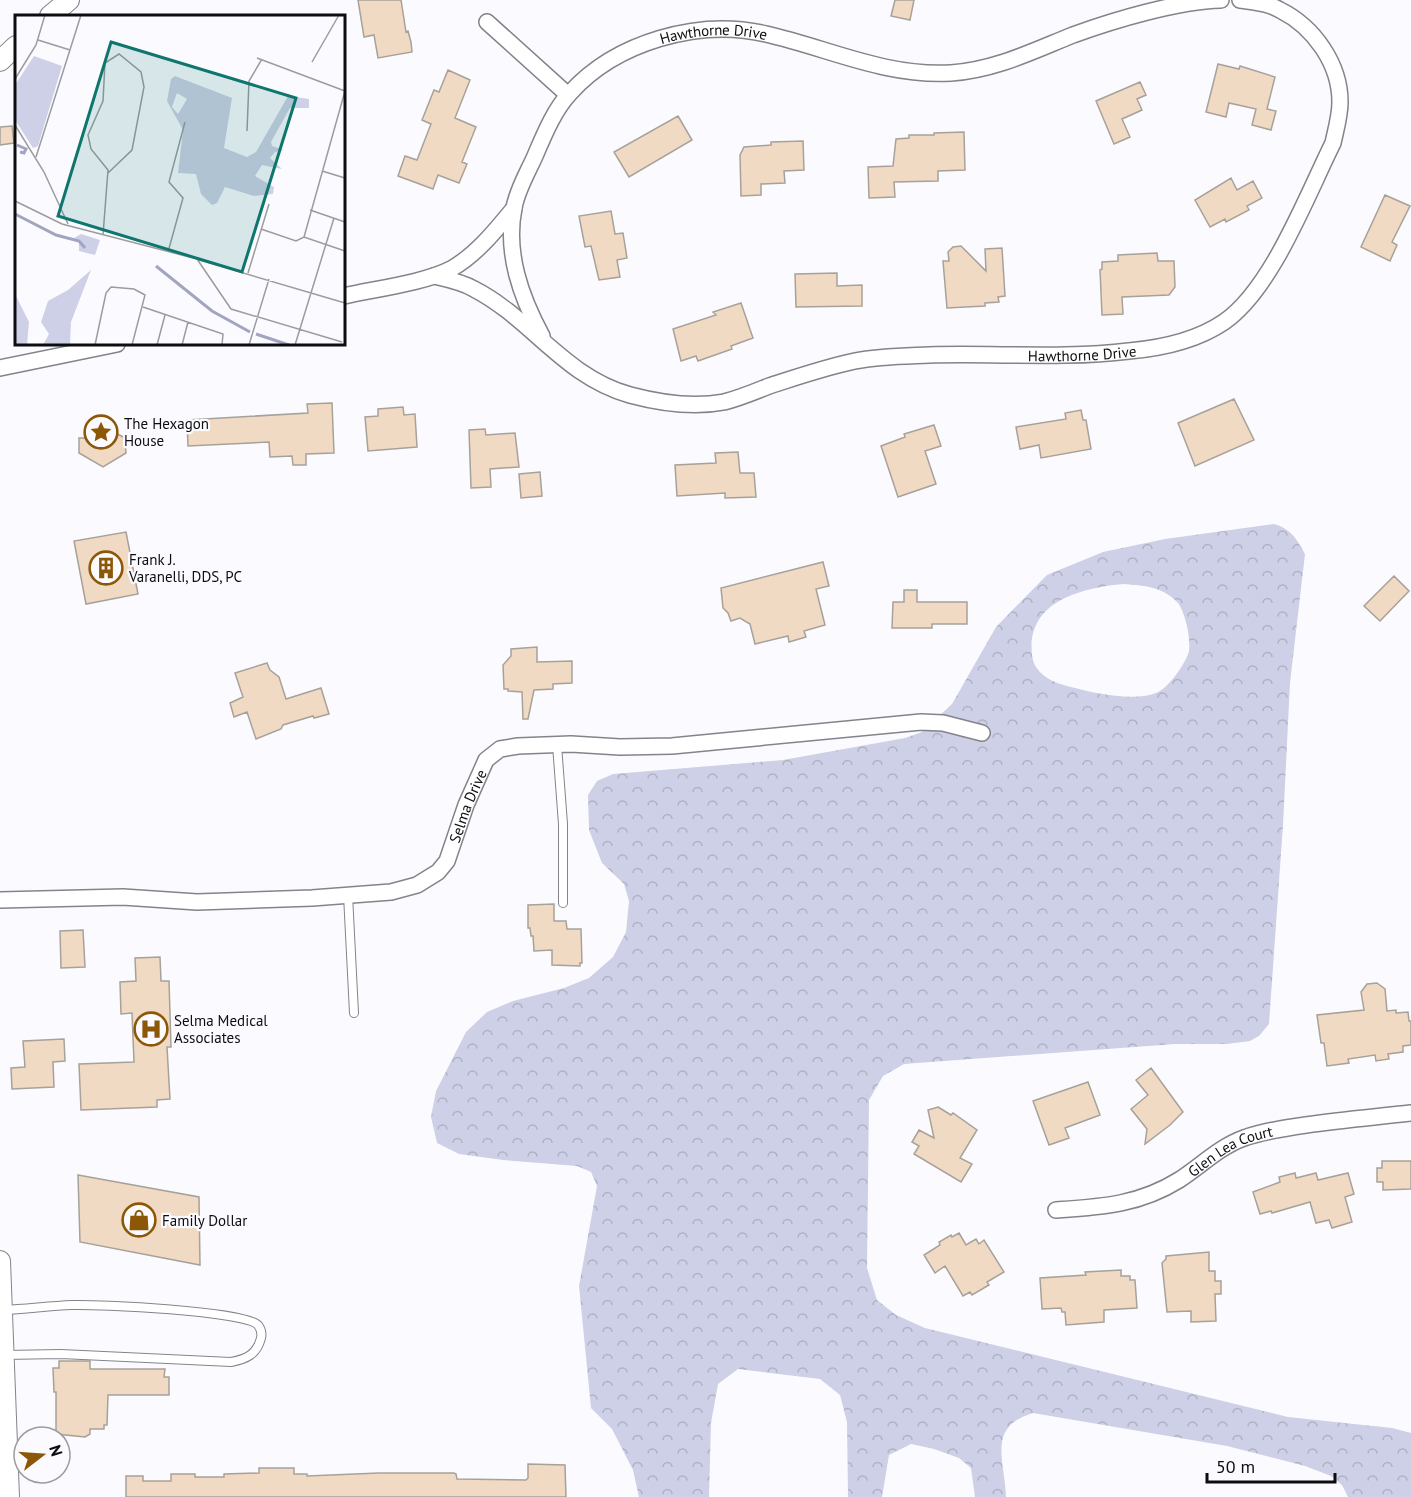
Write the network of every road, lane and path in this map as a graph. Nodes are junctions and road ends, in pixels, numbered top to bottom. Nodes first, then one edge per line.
1 (69, 0) edge
2 (1221, 0) edge
3 (1240, 0) edge
4 (51, 15) edge
5 (487, 22) dead end
6 (15, 47) edge
7 (0, 61) edge
8 (568, 95) junction
9 (514, 208) junction
10 (434, 276) junction
11 (345, 296) edge
12 (546, 344) junction
13 (112, 345) edge
14 (0, 368) edge
15 (982, 733) dead end
16 (557, 745) junction
17 (348, 895) junction
18 (0, 900) edge
19 (563, 903) dead end
20 (354, 1013) dead end
21 (1411, 1113) edge
22 (1056, 1210) dead end
23 (0, 1261) edge
24 (2, 1310) junction
25 (4, 1355) junction
26 (9, 1497) edge

1 - 4 street
2 - 8 street, Hawthorne Drive
3 - 12 street, Hawthorne Drive
5 - 8 street
6 - 7 street
8 - 9 street, Hawthorne Drive
9 - 10 street, Hawthorne Drive
9 - 12 street, Hawthorne Drive
10 - 11 street, Hawthorne Drive
10 - 12 street, Hawthorne Drive
13 - 14 street
15 - 16 street, Selma Drive
16 - 17 street, Selma Drive
16 - 19 lane
17 - 18 street, Selma Drive
17 - 20 lane
21 - 22 street, Glen Lea Court
23 - 24 street
24 - 25 street
24 - 25 lane
25 - 26 street

